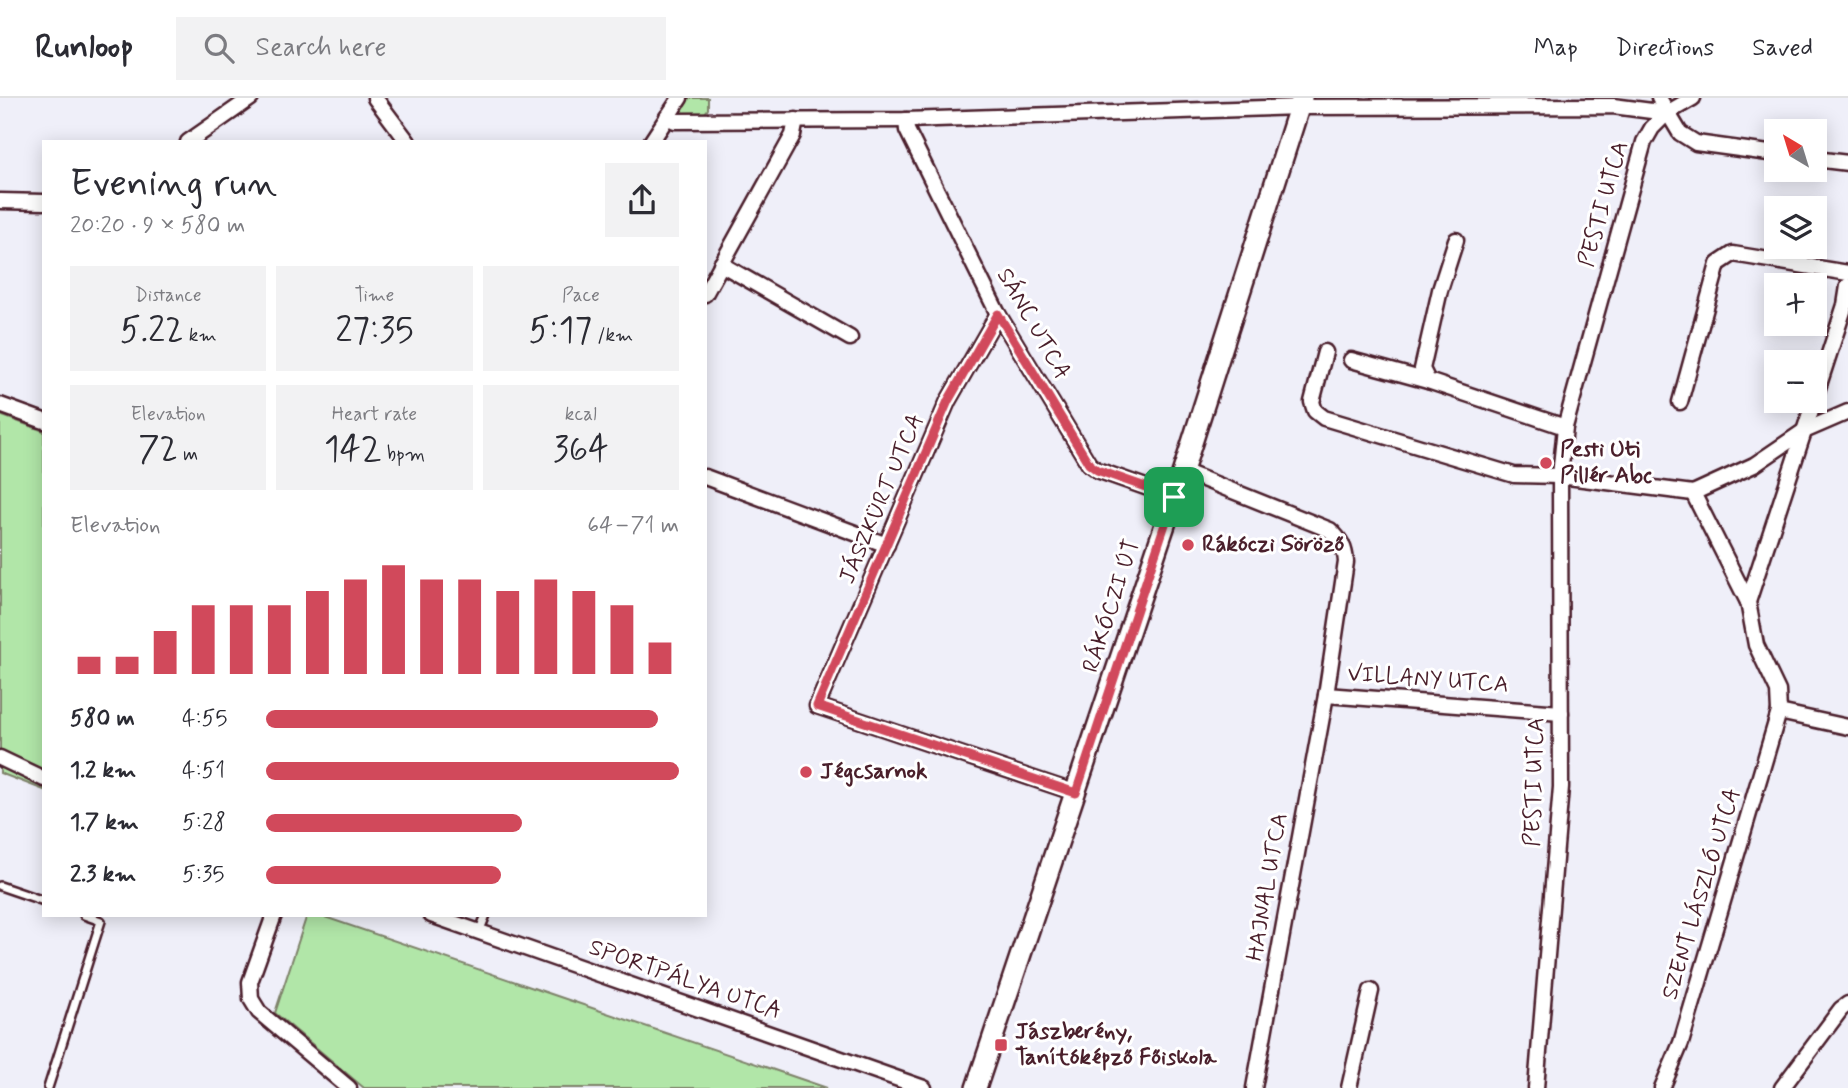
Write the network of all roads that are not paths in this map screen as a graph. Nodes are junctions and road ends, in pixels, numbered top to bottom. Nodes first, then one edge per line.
1 (251, 98) edge
2 (375, 98) edge
3 (680, 98) edge
4 (1659, 98) edge
5 (1693, 98) edge
6 (1300, 103) edge
7 (1667, 113) junction
8 (667, 117) junction
9 (796, 120) junction
10 (906, 120) junction
11 (191, 140) edge
12 (406, 140) edge
13 (652, 140) edge
14 (1764, 152) edge
15 (1827, 160) edge
16 (1848, 163) edge
17 (0, 201) edge
18 (42, 202) edge
19 (1456, 240) dead end
20 (721, 264) junction
21 (1848, 274) edge
22 (1848, 286) edge
23 (707, 290) edge
24 (1846, 309) edge
25 (998, 314) junction
26 (850, 338) dead end
27 (1325, 352) dead end
28 (1351, 360) dead end
29 (1827, 362) edge
30 (1428, 381) junction
31 (1680, 402) dead end
32 (0, 405) edge
33 (1848, 412) edge
34 (1810, 413) edge
35 (42, 420) edge
36 (1565, 427) junction
37 (1804, 431) junction
38 (1183, 471) junction
39 (1560, 476) junction
40 (707, 478) edge
41 (1693, 493) junction
42 (1174, 497) junction
43 (887, 545) junction
44 (1748, 602) junction
45 (1326, 695) junction
46 (1780, 712) junction
47 (1561, 713) junction
48 (1848, 727) edge
49 (0, 758) edge
50 (42, 778) edge
51 (1076, 793) junction
52 (0, 886) edge
53 (42, 900) edge
54 (90, 917) edge
55 (273, 917) edge
56 (436, 917) edge
57 (485, 917) edge
58 (479, 933) junction
59 (1371, 991) dead end
60 (1848, 1004) edge
61 (48, 1088) edge
62 (349, 1088) edge
63 (924, 1088) edge
64 (976, 1088) edge
65 (1254, 1088) edge
66 (1349, 1088) edge
67 (1536, 1088) edge
68 (1662, 1088) edge
69 (1782, 1088) edge

1 - 11 street
2 - 12 street
3 - 8 street
4 - 7 street
5 - 7 street
6 - 7 street
6 - 10 street
6 - 38 street, RÁKÓCZI ÚT
7 - 14 street
7 - 36 street, PESTI UTCA
8 - 9 street
8 - 13 street
9 - 10 street
9 - 20 street
10 - 25 street, SÁNC UTCA
15 - 16 street
17 - 18 street
19 - 30 street
20 - 23 street
20 - 26 street
21 - 31 street
22 - 24 street
24 - 29 street
25 - 42 street, SÁNC UTCA
25 - 43 street, JÁSZKÜRT UTCA
27 - 39 street
28 - 30 street
30 - 36 street
32 - 35 street
33 - 37 street
34 - 37 street
36 - 39 street, PESTI UTCA
37 - 41 street
37 - 44 street
38 - 42 street, RÁKÓCZI ÚT
38 - 45 street, VILLANY UTCA
39 - 41 street
39 - 47 street, PESTI UTCA
40 - 43 street
41 - 44 street
42 - 51 street, RÁKÓCZI ÚT
43 - 51 street, JÁSZKÜRT UTCA
44 - 46 street
45 - 47 street, VILLANY UTCA
45 - 65 street, HAJNAL UTCA
46 - 48 street
46 - 68 street, SZENT LÁSZLÓ UTCA
47 - 67 street, PESTI UTCA
49 - 50 street
51 - 64 street, RÁKÓCZI ÚT
52 - 53 lane
54 - 61 lane
55 - 62 street
56 - 58 street, SPORTPÁLYA UTCA
57 - 58 lane
58 - 63 street, SPORTPÁLYA UTCA
59 - 66 street
60 - 69 street

